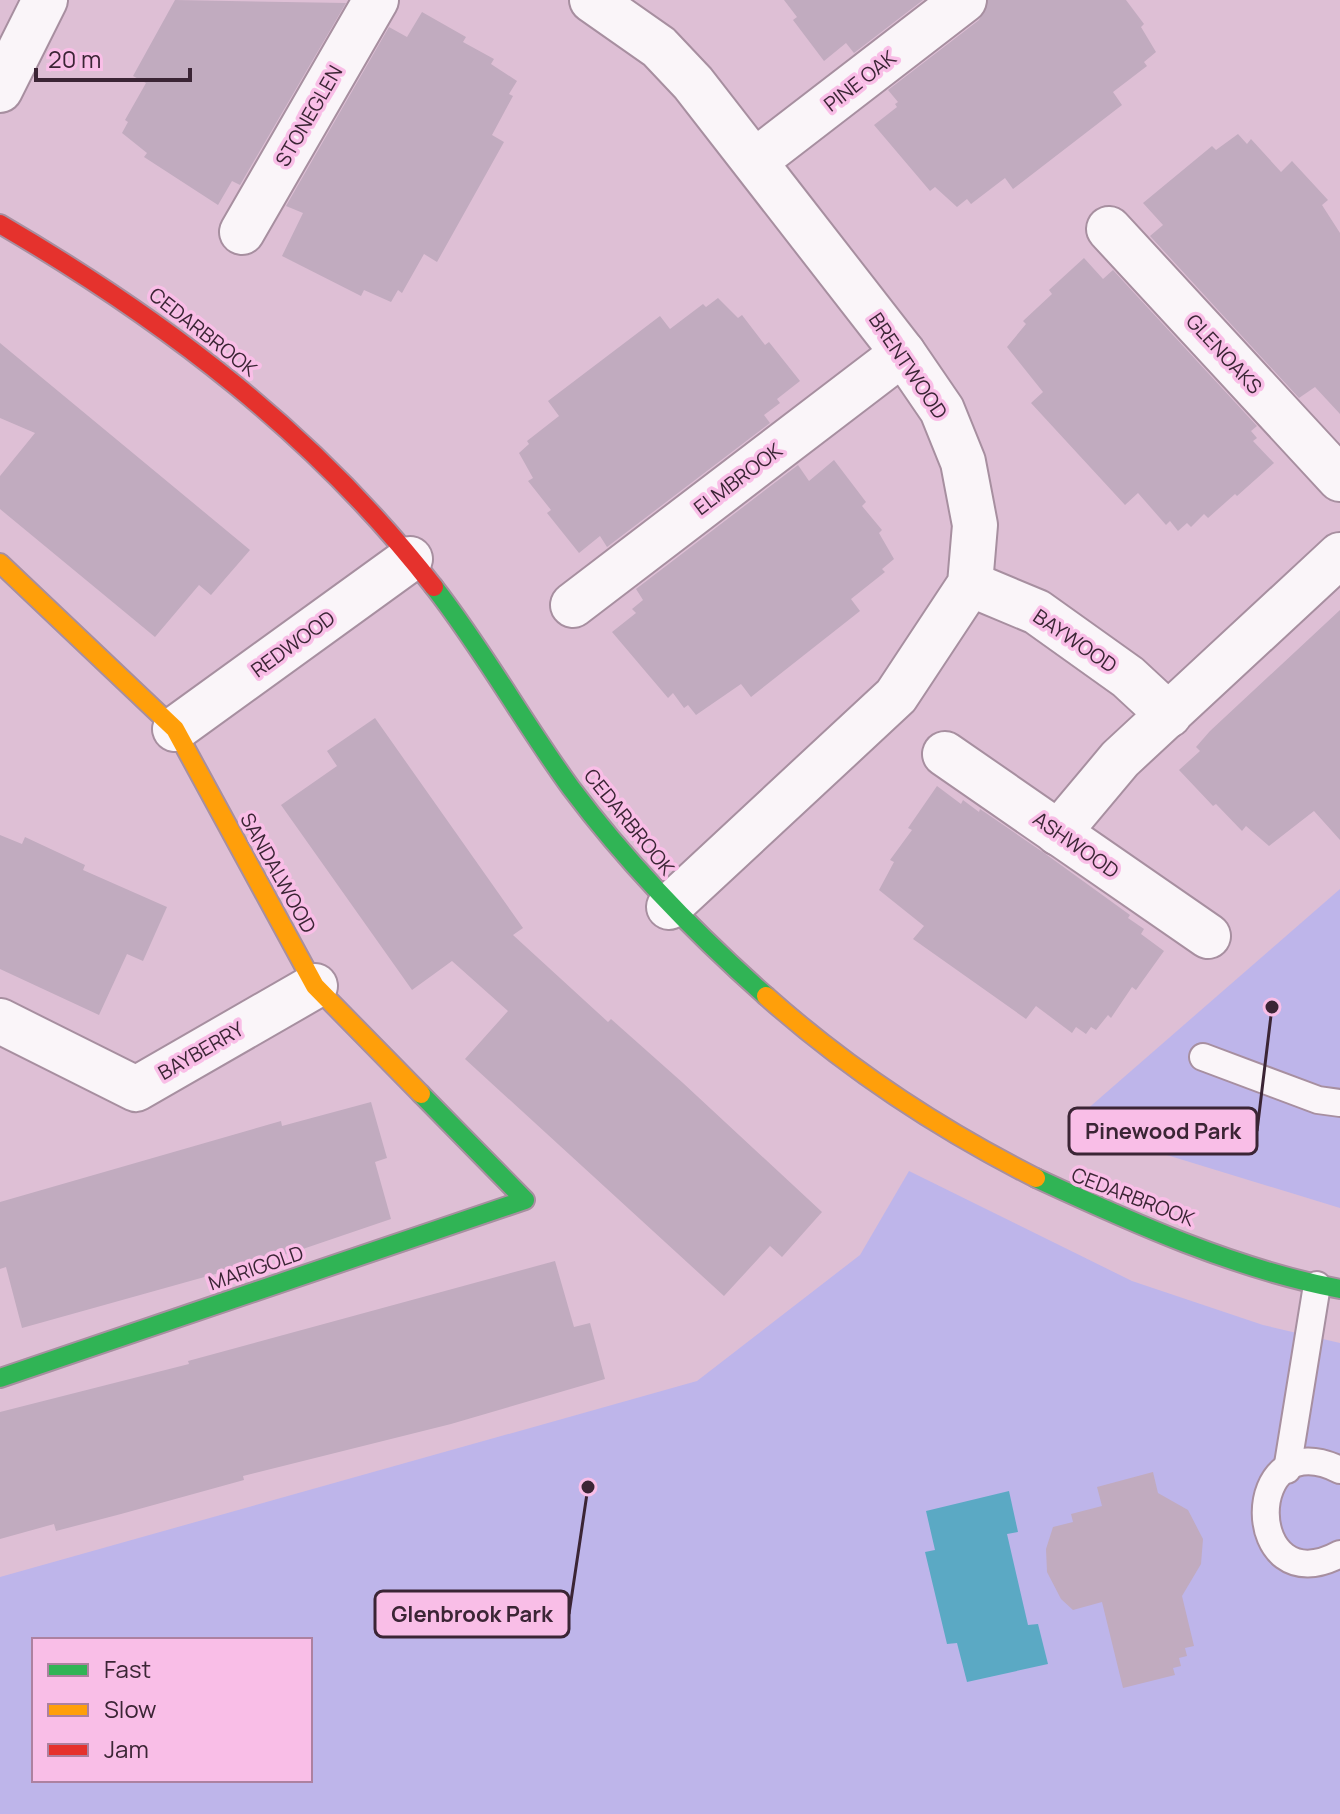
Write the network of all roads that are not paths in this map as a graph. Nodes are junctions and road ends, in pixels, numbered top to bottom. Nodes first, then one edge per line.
1 (45, 0) edge
2 (376, 0) edge
3 (592, 0) edge
4 (964, 0) edge
5 (0, 90) edge
6 (755, 161) junction
7 (0, 224) edge
8 (1109, 229) dead end
9 (242, 232) dead end
10 (903, 353) junction
11 (1340, 479) edge
12 (1340, 555) edge
13 (410, 559) junction
14 (0, 563) edge
15 (970, 584) junction
16 (573, 605) dead end
17 (1169, 715) junction
18 (175, 729) junction
19 (945, 754) dead end
20 (1058, 833) junction
21 (669, 907) junction
22 (1208, 936) dead end
23 (315, 986) junction
24 (0, 1021) edge
25 (1203, 1057) dead end
26 (1340, 1103) edge
27 (525, 1200) joint
28 (1328, 1287) edge
29 (0, 1378) edge
30 (1287, 1470) junction
31 (1340, 1470) edge
32 (1339, 1558) edge

1 - 5 street
2 - 9 street, STONEGLEN
3 - 6 street, BRENTWOOD
4 - 6 street, PINE OAK
6 - 10 street, BRENTWOOD
7 - 13 street, CEDARBROOK
8 - 11 street, GLENOAKS
10 - 15 street, BRENTWOOD
10 - 16 street, ELMBROOK
12 - 17 street
13 - 18 street, REDWOOD
13 - 21 street, CEDARBROOK
14 - 18 street, SANDALWOOD
15 - 17 street, BAYWOOD
15 - 21 street, BRENTWOOD
17 - 20 street
18 - 23 street, SANDALWOOD
19 - 20 street, ASHWOOD
20 - 22 street, ASHWOOD
21 - 28 street, CEDARBROOK
23 - 24 street, BAYBERRY
23 - 27 street, SANDALWOOD
25 - 26 lane
27 - 29 street, MARIGOLD
28 - 30 lane
30 - 31 lane
30 - 32 lane

